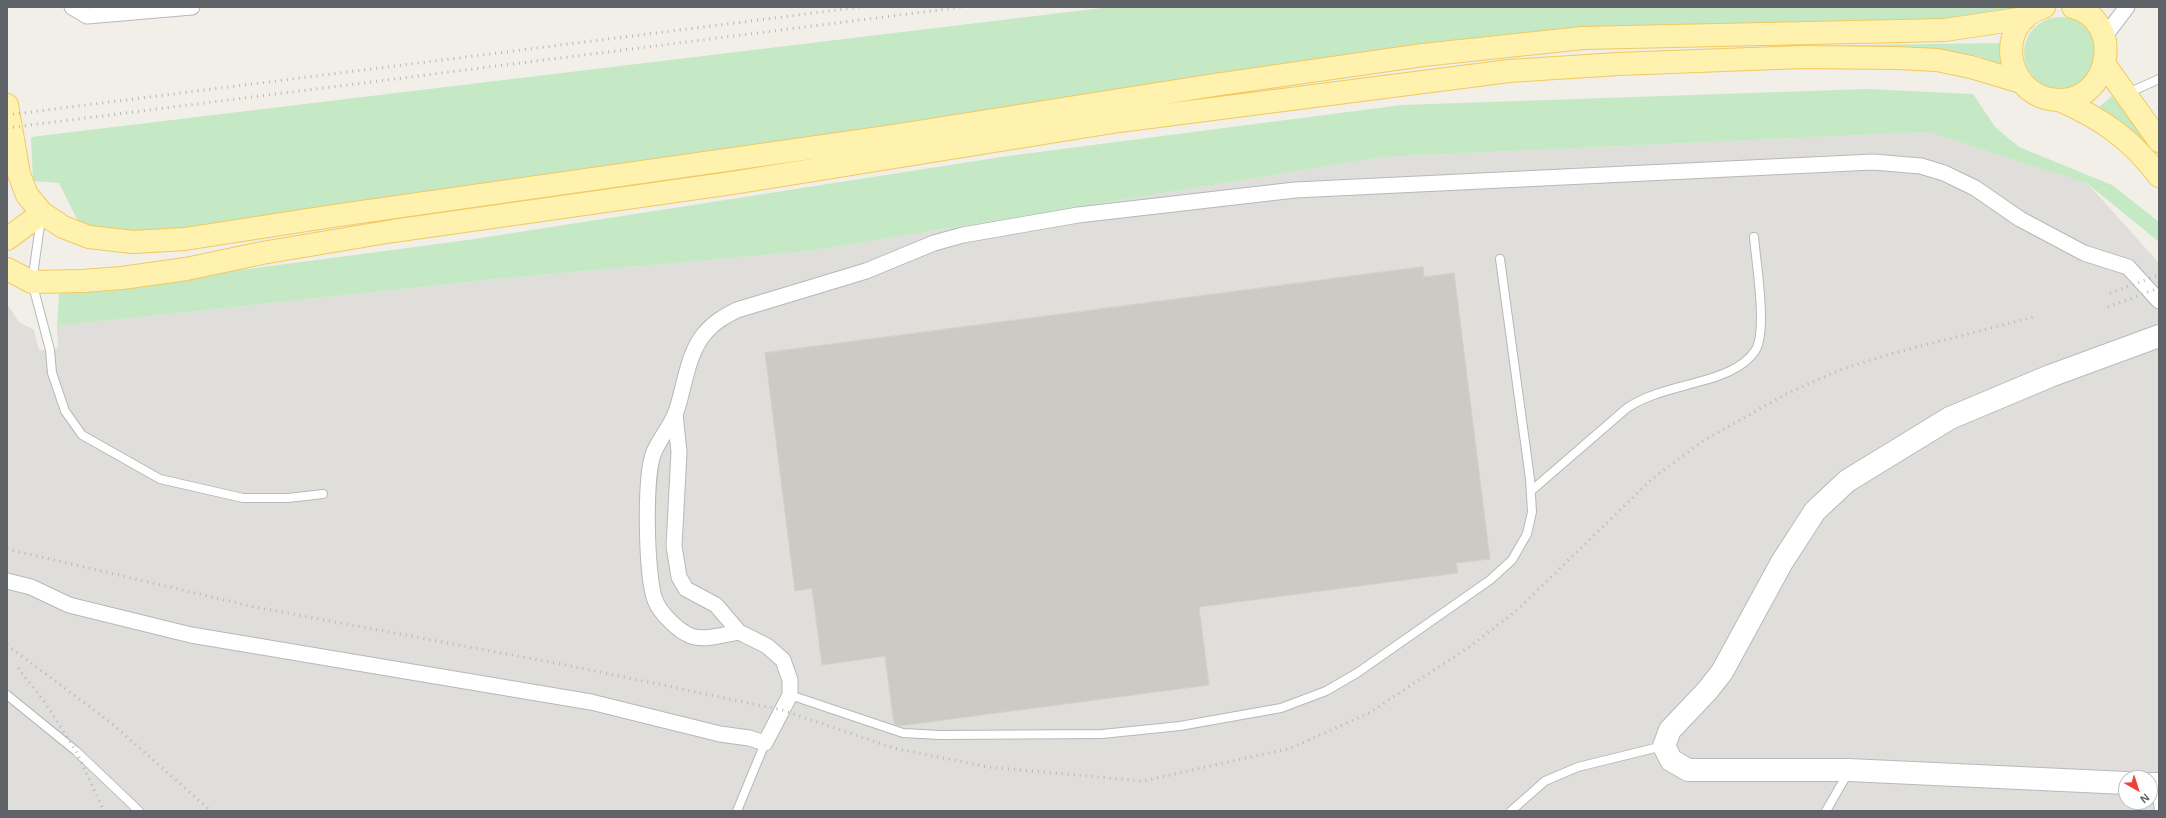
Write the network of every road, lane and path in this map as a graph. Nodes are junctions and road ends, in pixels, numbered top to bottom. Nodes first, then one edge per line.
1 (72, 7) edge
2 (192, 7) edge
3 (2044, 7) edge
4 (2127, 7) edge
5 (2078, 8) edge
6 (2025, 18) junction
7 (2104, 37) junction
8 (2105, 65) junction
9 (2159, 79) edge
10 (2020, 82) junction
11 (2126, 94) junction
12 (2059, 100) junction
13 (7, 105) edge
14 (2159, 141) edge
15 (2159, 176) edge
16 (42, 213) junction
17 (1754, 237) dead end
18 (7, 239) edge
19 (1500, 260) dead end
20 (7, 269) edge
21 (32, 282) junction
22 (2159, 301) edge
23 (2157, 337) edge
24 (675, 414) junction
25 (1531, 491) junction
26 (322, 494) dead end
27 (7, 581) edge
28 (739, 632) junction
29 (7, 695) edge
30 (790, 695) junction
31 (765, 743) junction
32 (1664, 746) junction
33 (1849, 770) junction
34 (2118, 783) edge
35 (139, 811) edge
36 (737, 811) edge
37 (1511, 811) edge
38 (1826, 811) edge

1 - 2 street
3 - 6 main road
4 - 7 street
5 - 7 main road
6 - 10 main road
6 - 16 main road
7 - 8 main road
8 - 11 main road
8 - 12 main road
9 - 11 lane
10 - 12 main road
10 - 21 main road
11 - 14 main road
12 - 15 main road
13 - 16 main road
16 - 18 main road
16 - 21 lane
17 - 25 lane
19 - 25 lane
20 - 21 main road
21 - 26 lane
22 - 24 street
23 - 32 street
24 - 28 street
24 - 28 street
25 - 30 lane
27 - 31 street
28 - 30 street
29 - 35 lane
30 - 31 street
31 - 36 lane
32 - 33 street
32 - 37 lane
33 - 34 street
33 - 38 lane

